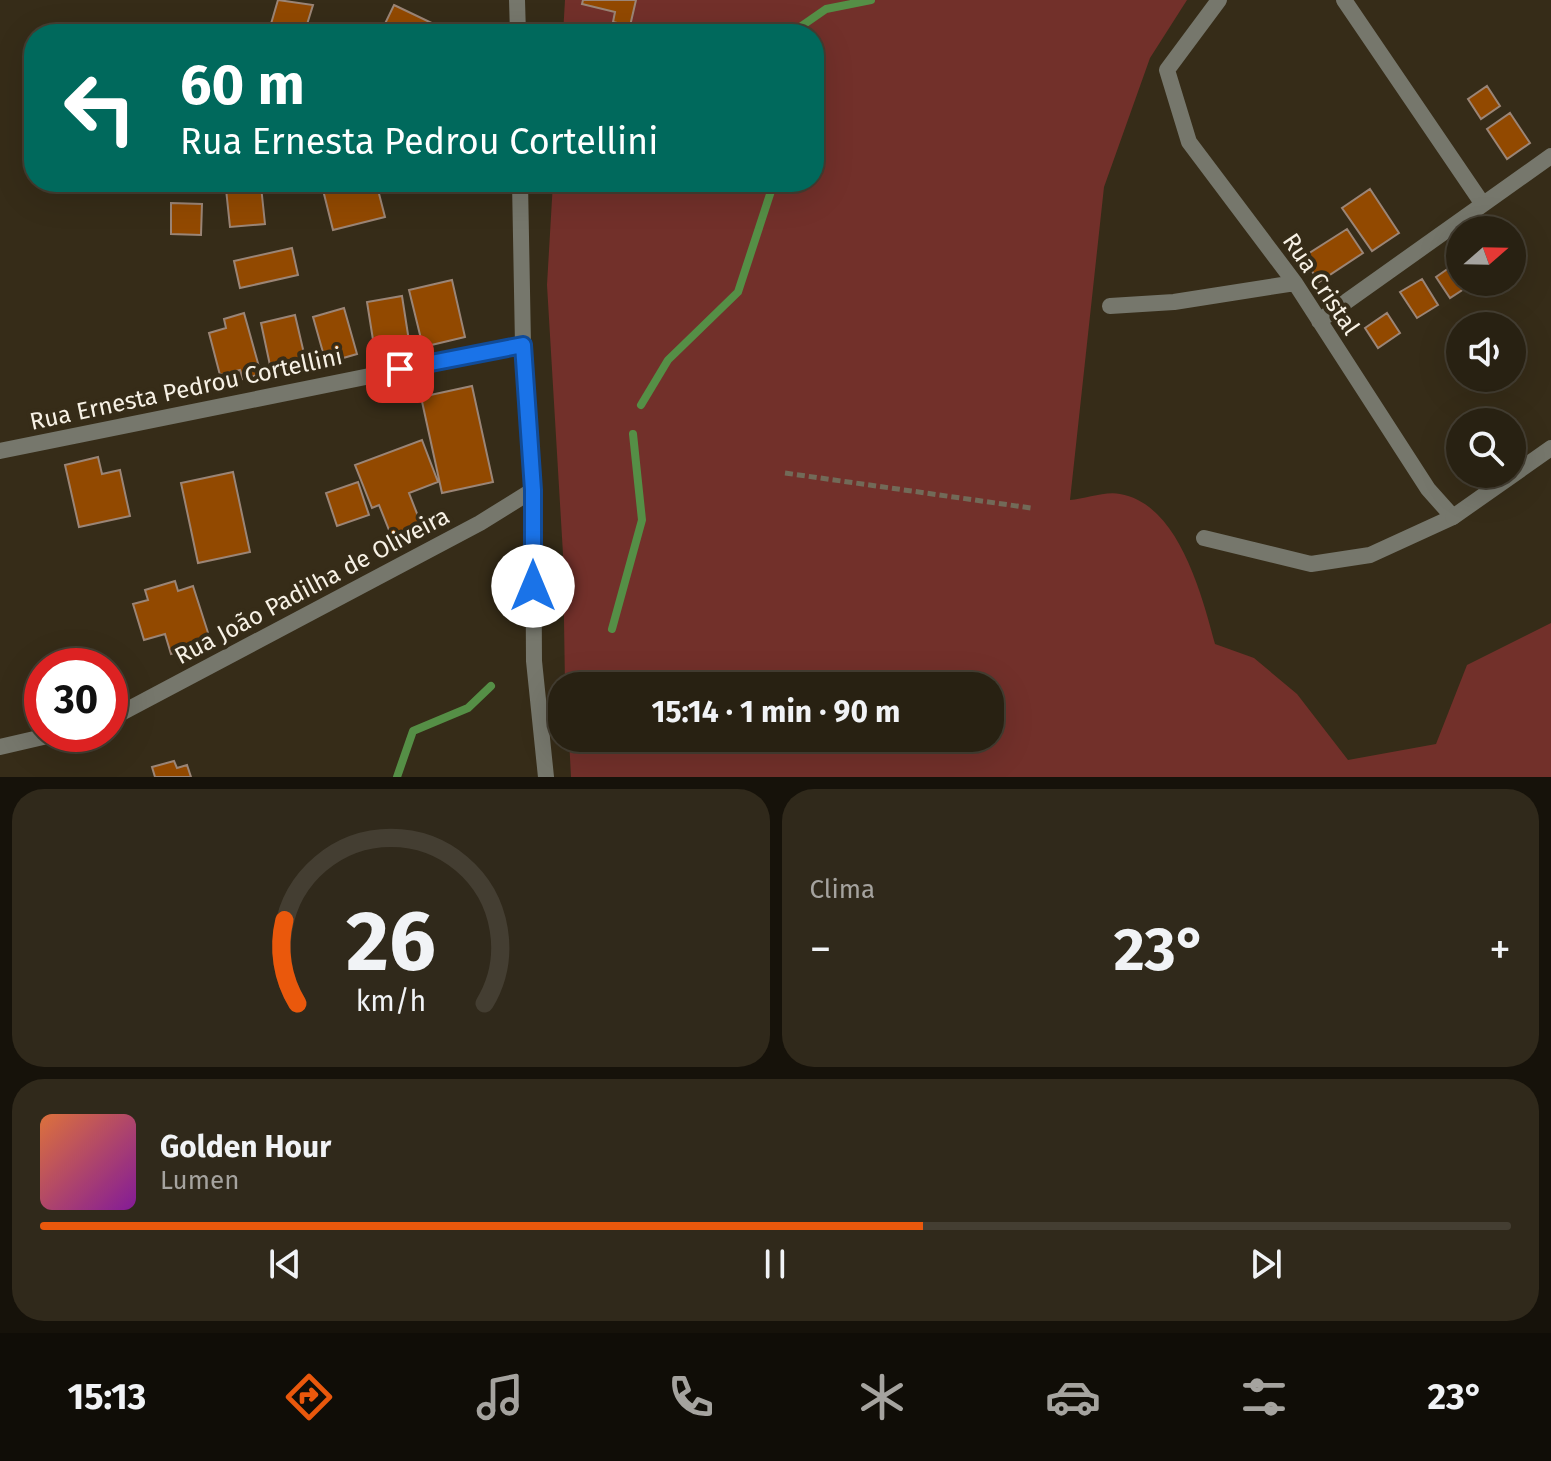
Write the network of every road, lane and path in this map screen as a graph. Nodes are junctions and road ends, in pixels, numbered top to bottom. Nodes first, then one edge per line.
1 (517, 0) edge
2 (1219, 0) edge
3 (1344, 0) edge
4 (518, 24) edge
5 (1551, 156) edge
6 (520, 192) edge
7 (1482, 203) junction
8 (1295, 283) junction
9 (1110, 306) dead end
10 (1319, 321) junction
11 (523, 345) junction
12 (1551, 448) edge
13 (0, 451) edge
14 (785, 473) dead end
15 (533, 490) junction
16 (1031, 508) dead end
17 (1453, 517) junction
18 (1204, 538) dead end
19 (128, 709) edge
20 (24, 741) edge
21 (0, 747) edge
22 (546, 777) edge

1 - 4 street
2 - 8 street, Rua Cristal
3 - 7 street
5 - 7 street
6 - 11 street
7 - 10 street
8 - 9 street
8 - 10 street, Rua Cristal
10 - 17 street, Rua Cristal
11 - 13 street, Rua Ernesta Pedrou Cortellini
11 - 15 street
12 - 17 street
14 - 16 path
15 - 19 street, Rua João Padilha de Oliveira
15 - 22 street
17 - 18 street
20 - 21 street

